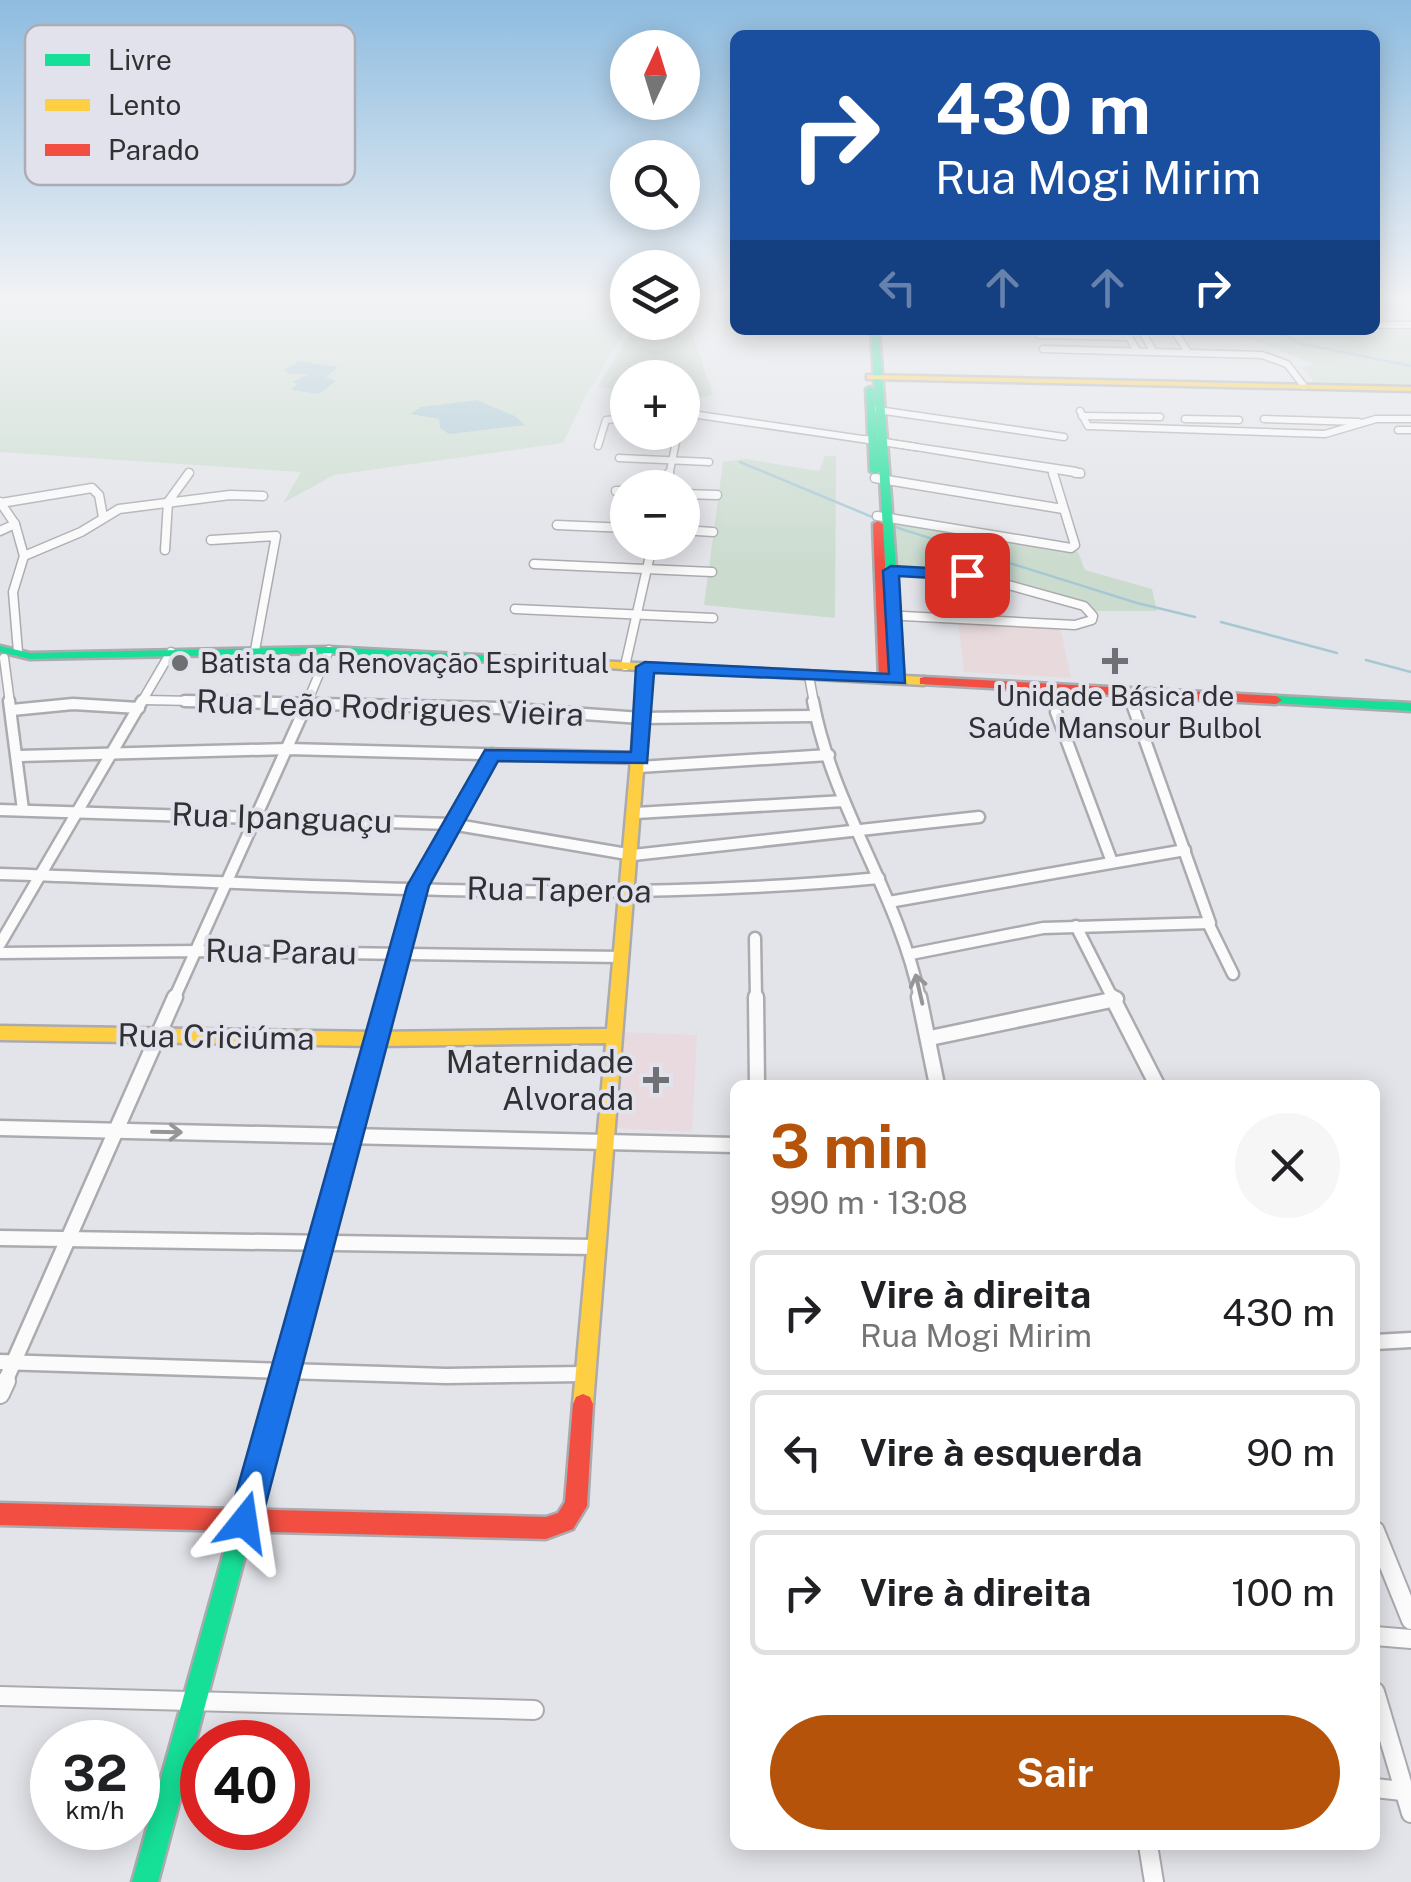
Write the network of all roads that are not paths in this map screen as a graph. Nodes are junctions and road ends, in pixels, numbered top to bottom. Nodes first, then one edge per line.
1 (875, 387) edge
2 (1348, 387) edge
3 (1411, 388) edge
4 (876, 410) junction
5 (1160, 417) dead end
6 (700, 418) edge
7 (1411, 418) edge
8 (610, 420) edge
9 (1240, 420) dead end
10 (1283, 420) junction
11 (1364, 423) junction
12 (1398, 430) dead end
13 (1411, 430) edge
14 (1192, 431) junction
15 (1272, 432) junction
16 (1292, 433) junction
17 (1064, 437) dead end
18 (875, 441) junction
19 (598, 446) dead end
20 (674, 450) edge
21 (619, 458) dead end
22 (671, 460) junction
23 (709, 462) dead end
24 (669, 470) edge
25 (189, 474) dead end
26 (880, 478) junction
27 (700, 495) edge
28 (717, 495) dead end
29 (263, 496) dead end
30 (0, 502) edge
31 (168, 502) junction
32 (1063, 509) junction
33 (882, 516) junction
34 (103, 517) junction
35 (15, 524) junction
36 (557, 526) dead end
37 (610, 527) edge
38 (0, 531) edge
39 (700, 531) edge
40 (712, 532) dead end
41 (211, 540) dead end
42 (164, 550) dead end
43 (24, 556) junction
44 (650, 560) edge
45 (534, 564) dead end
46 (648, 570) junction
47 (885, 570) junction
48 (712, 572) dead end
49 (15, 574) junction
50 (0, 580) edge
51 (516, 609) dead end
52 (638, 614) junction
53 (889, 616) junction
54 (713, 618) dead end
55 (255, 650) junction
56 (329, 650) junction
57 (10, 652) edge
58 (171, 652) junction
59 (624, 666) junction
60 (645, 667) junction
61 (809, 676) junction
62 (892, 679) junction
63 (1128, 692) junction
64 (142, 704) junction
65 (305, 704) junction
66 (1411, 707) edge
67 (12, 710) junction
68 (1056, 712) dead end
69 (816, 716) junction
70 (642, 718) junction
71 (288, 749) junction
72 (112, 752) junction
73 (492, 754) junction
74 (829, 755) junction
75 (20, 756) junction
76 (640, 763) junction
77 (844, 801) junction
78 (0, 810) edge
79 (23, 810) junction
80 (76, 812) junction
81 (636, 813) junction
82 (257, 816) junction
83 (979, 817) dead end
84 (451, 824) junction
85 (858, 831) junction
86 (1184, 850) junction
87 (633, 855) junction
88 (1112, 862) junction
89 (0, 874) edge
90 (42, 875) junction
91 (878, 878) junction
92 (228, 880) junction
93 (418, 886) junction
94 (630, 893) junction
95 (889, 902) junction
96 (1209, 924) junction
97 (1076, 926) junction
98 (755, 938) dead end
99 (0, 944) edge
100 (198, 951) junction
101 (0, 953) edge
102 (398, 954) junction
103 (911, 954) junction
104 (622, 957) junction
105 (1233, 974) dead end
106 (1116, 999) junction
107 (0, 1033) edge
108 (612, 1036) junction
109 (158, 1037) junction
110 (930, 1038) junction
111 (375, 1039) junction
112 (757, 1080) edge
113 (936, 1080) edge
114 (1156, 1080) edge
115 (0, 1128) edge
116 (114, 1131) junction
117 (347, 1136) junction
118 (603, 1140) junction
119 (730, 1144) edge
120 (0, 1238) edge
121 (68, 1240) junction
122 (318, 1242) junction
123 (594, 1247) junction
124 (1411, 1340) edge
125 (1380, 1342) edge
126 (7, 1362) edge
127 (284, 1372) junction
128 (585, 1374) junction
129 (0, 1394) edge
130 (0, 1514) edge
131 (244, 1522) junction
132 (1380, 1543) edge
133 (1411, 1620) edge
134 (1380, 1636) edge
135 (1411, 1638) edge
136 (0, 1696) edge
137 (194, 1700) junction
138 (1380, 1707) edge
139 (534, 1710) dead end
140 (1380, 1789) edge
141 (1408, 1792) edge
142 (1411, 1813) edge
143 (1149, 1850) edge
144 (145, 1882) edge
145 (1154, 1882) edge

1 - 4 street
2 - 3 street
4 - 17 street
4 - 18 street
5 - 14 street
6 - 18 street
7 - 11 street
8 - 19 street
9 - 14 street
10 - 11 street
10 - 15 street
10 - 16 street
11 - 16 street
12 - 13 street
14 - 15 street
15 - 16 street
18 - 26 street
18 - 32 street
20 - 22 street
21 - 22 street
22 - 23 street
22 - 24 street
25 - 31 street
26 - 32 street
26 - 33 street
27 - 28 street
29 - 31 street
30 - 34 street
30 - 35 street
31 - 34 street
31 - 42 street
32 - 33 street
33 - 47 street
34 - 43 street
35 - 38 street
35 - 43 street
36 - 37 street
39 - 40 street
41 - 55 street
43 - 49 street
44 - 46 street
45 - 46 street
46 - 48 street
46 - 52 street
47 - 53 street
47 - 53 street
49 - 50 street
49 - 57 street
51 - 52 street
52 - 54 street
52 - 59 street
53 - 62 street
55 - 56 street
55 - 58 street
56 - 59 street
56 - 65 street
57 - 58 street
57 - 67 street
58 - 64 street
59 - 60 street
60 - 61 street
60 - 70 street
61 - 62 street
61 - 69 street
62 - 63 street
63 - 66 street
63 - 86 street
64 - 65 street, Rua Leão Rodrigues Vieira
64 - 67 street, Rua Leão Rodrigues Vieira
64 - 72 street
65 - 70 street, Rua Leão Rodrigues Vieira
65 - 71 street
67 - 75 street
68 - 88 street
69 - 70 street, Rua Leão Rodrigues Vieira
69 - 74 street
70 - 76 street
71 - 72 street
71 - 73 street
71 - 82 street
72 - 75 street
72 - 80 street
73 - 76 street
73 - 84 street
74 - 76 street
74 - 77 street
75 - 79 street
76 - 81 street
77 - 81 street
77 - 85 street
78 - 79 street, Rua Ipanguaçu
79 - 80 street, Rua Ipanguaçu
80 - 82 street, Rua Ipanguaçu
80 - 90 street
81 - 87 street
82 - 84 street, Rua Ipanguaçu
82 - 92 street
83 - 85 street, Rua Ipanguaçu
84 - 87 street, Rua Ipanguaçu
84 - 93 street
85 - 87 street, Rua Ipanguaçu
85 - 91 street
86 - 88 street
86 - 96 street
87 - 94 street
88 - 95 street
89 - 90 street, Rua Taperoa
90 - 92 street, Rua Taperoa
90 - 99 street
91 - 94 street, Rua Taperoa
91 - 95 street
92 - 93 street, Rua Taperoa
92 - 100 street
93 - 94 street, Rua Taperoa
93 - 102 street
94 - 104 street
95 - 103 street
96 - 97 street
96 - 105 street
97 - 103 street
97 - 106 street
98 - 112 street
100 - 101 street, Rua Parau
100 - 102 street, Rua Parau
100 - 109 street
102 - 104 street, Rua Parau
102 - 111 street
110 -> 103 street
104 - 108 street
106 - 110 street
106 - 114 street
107 - 109 street, Rua Criciúma
108 - 111 street, Rua Criciúma
108 - 118 street
109 - 111 street, Rua Criciúma
109 - 116 street
110 - 113 street
111 - 117 street
115 - 116 street
116 -> 117 street
116 - 121 street
117 - 118 street
117 - 122 street
118 - 119 street
118 - 123 street
120 - 121 street
121 - 122 street
121 - 126 street
122 - 123 street
122 - 127 street
123 - 128 street
124 - 125 street
126 - 127 street
126 - 129 street
127 - 128 street
127 - 131 street
128 - 131 street
130 - 131 street
131 - 137 street
132 - 133 street
134 - 135 street
136 - 137 street
137 - 139 street
137 - 144 street
138 - 141 street
140 - 141 street
141 - 142 street
143 - 145 street

